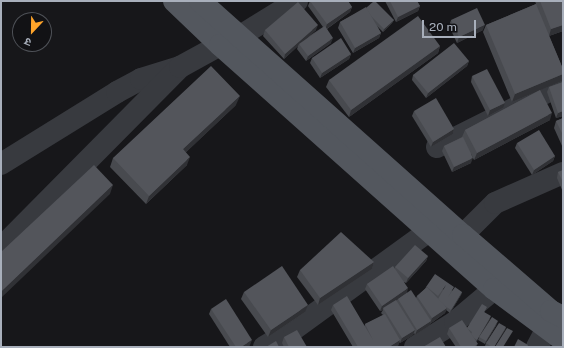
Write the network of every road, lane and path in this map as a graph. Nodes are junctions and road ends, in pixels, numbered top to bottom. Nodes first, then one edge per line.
1 (174, 1) edge
2 (200, 1) edge
3 (297, 1) edge
4 (240, 36) junction
5 (220, 45) junction
6 (180, 67) junction
7 (563, 84) edge
8 (437, 147) edge
9 (1, 164) edge
10 (563, 172) edge
11 (429, 231) junction
12 (463, 235) junction
13 (1, 248) edge
14 (494, 289) junction
15 (552, 333) edge
16 (264, 347) edge
17 (415, 347) edge

1 - 5 main road
2 - 4 main road
3 - 4 street
4 - 12 main road
5 - 6 street
5 - 11 main road
6 - 9 street
6 - 13 street
7 - 8 street
10 - 12 street
11 - 14 main road
11 - 16 street
12 - 15 main road
14 - 15 main road
14 - 17 street

